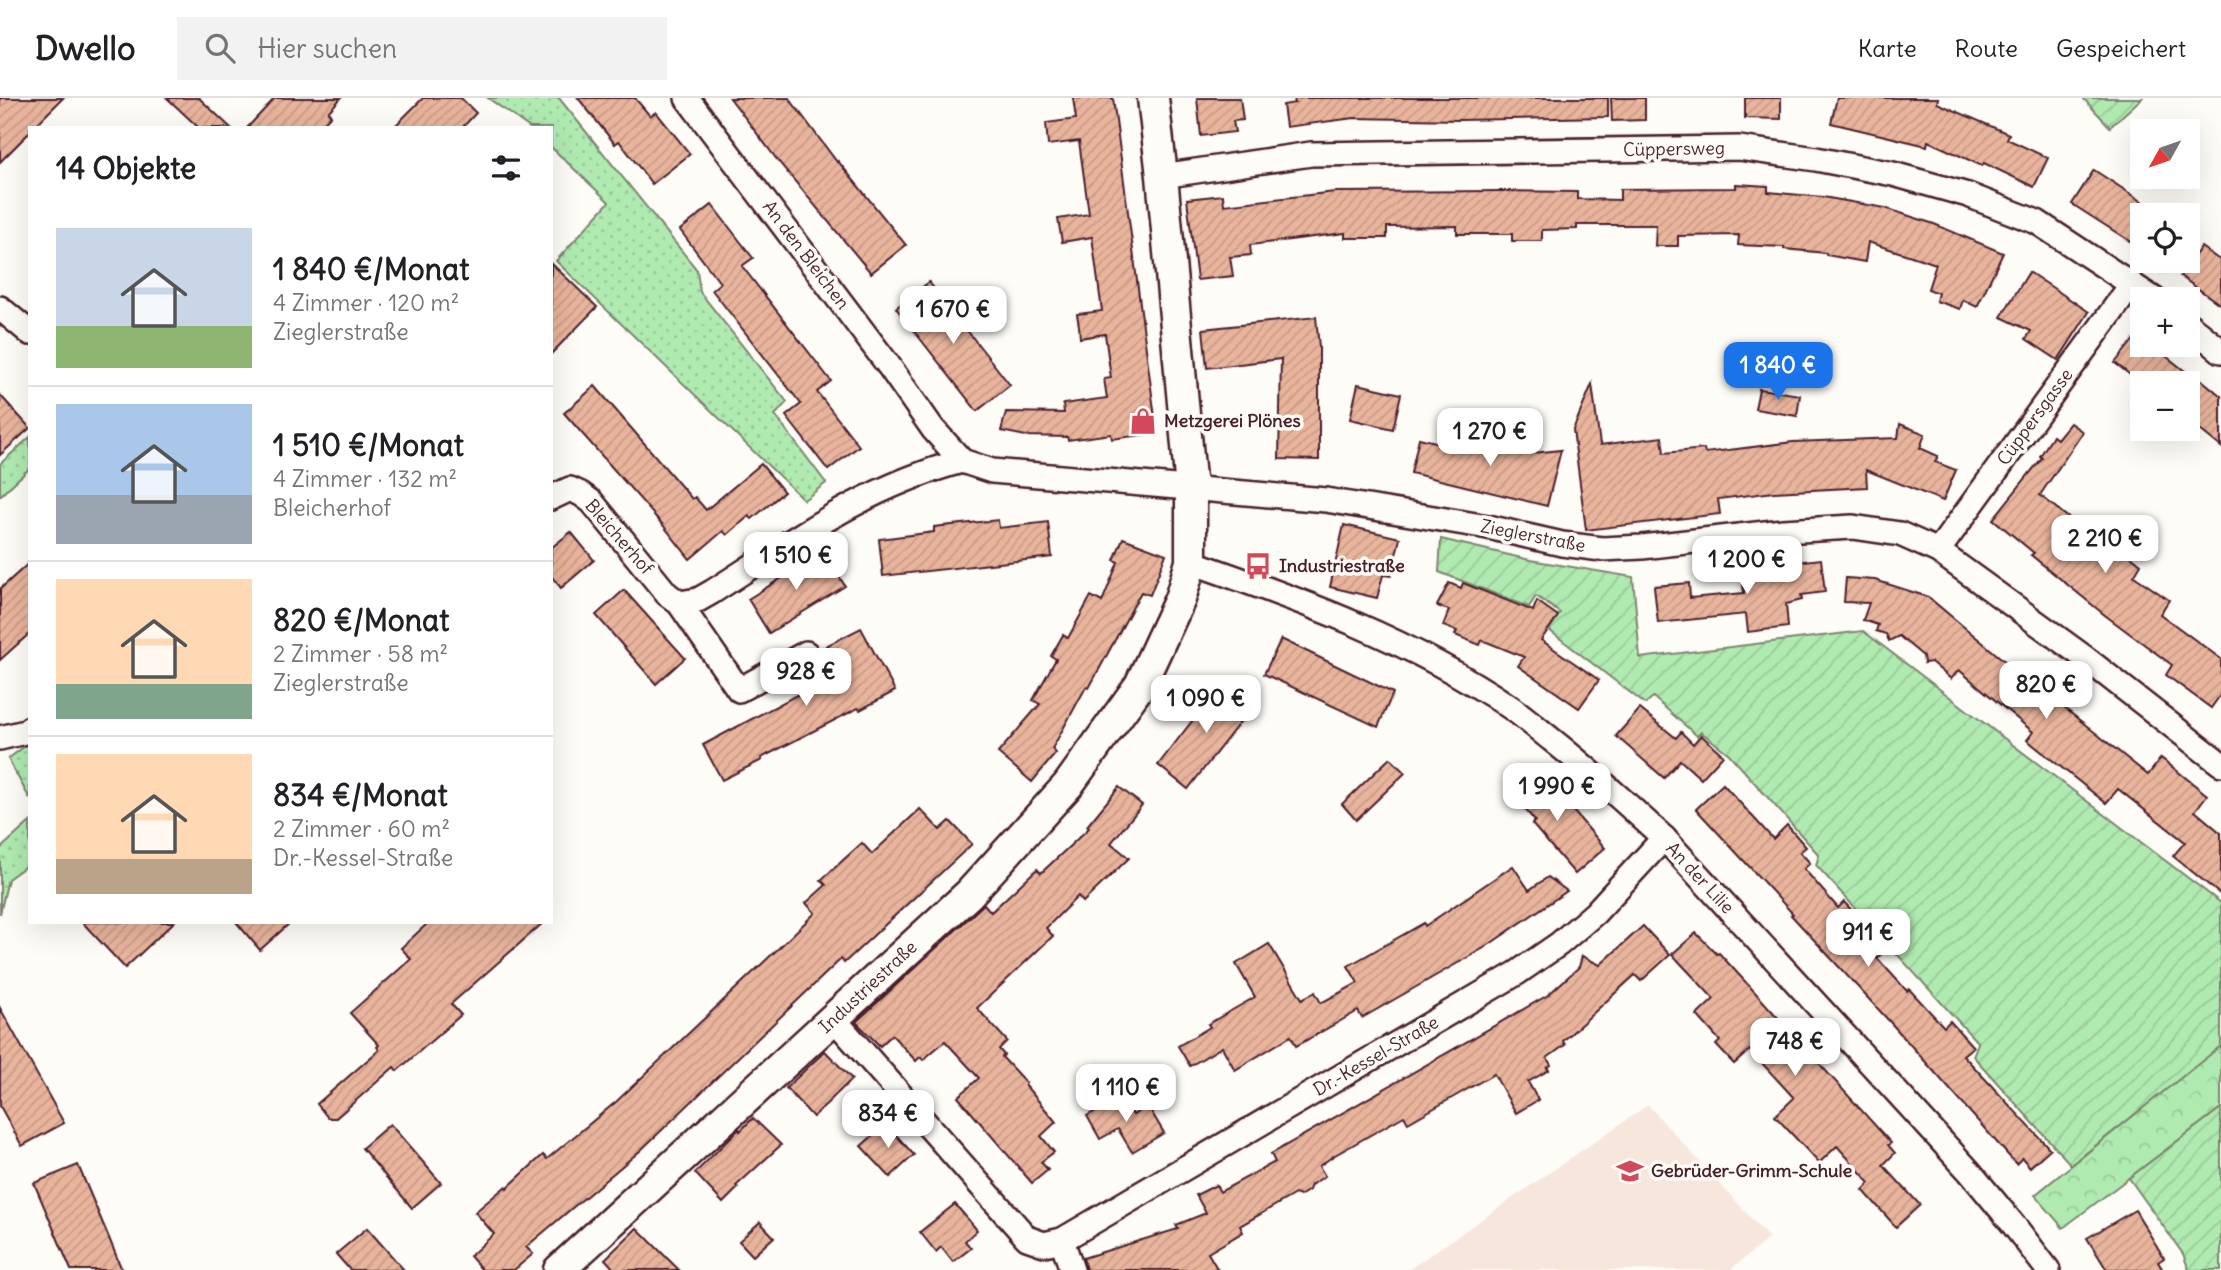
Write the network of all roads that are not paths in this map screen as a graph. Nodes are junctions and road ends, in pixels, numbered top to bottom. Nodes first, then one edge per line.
1 (687, 98) edge
2 (1153, 98) edge
3 (1163, 176) junction
4 (2132, 284) junction
5 (2136, 287) edge
6 (0, 308) edge
7 (28, 331) edge
8 (2200, 334) edge
9 (2221, 351) edge
10 (961, 461) junction
11 (1191, 489) junction
12 (553, 497) edge
13 (1938, 551) junction
14 (1191, 562) junction
15 (679, 603) junction
16 (806, 653) dead end
17 (28, 730) edge
18 (0, 738) edge
19 (2221, 764) edge
20 (1664, 838) junction
21 (834, 1019) junction
22 (1062, 1240) junction
23 (559, 1270) edge
24 (1072, 1270) edge
25 (2048, 1270) edge

1 - 10 street, An den Bleichen
2 - 3 street, Industriestraße
3 - 4 street, Cüppersweg
3 - 11 street, Industriestraße
4 - 5 street, Cüppersweg
4 - 13 street, Cüppersgasse
6 - 7 street
8 - 9 street
10 - 11 street
10 - 15 street
11 - 13 street, Zieglerstraße
11 - 14 street, Industriestraße
12 - 15 street, Bleicherhof
13 - 19 street, Zieglerstraße
14 - 20 street, An der Lilie
14 - 21 street, Industriestraße
15 - 16 street, Bleicherhof
17 - 18 street
20 - 22 street, Dr.-Kessel-Straße
20 - 25 street, An der Lilie
21 - 22 street
21 - 23 street, Industriestraße
22 - 24 street

